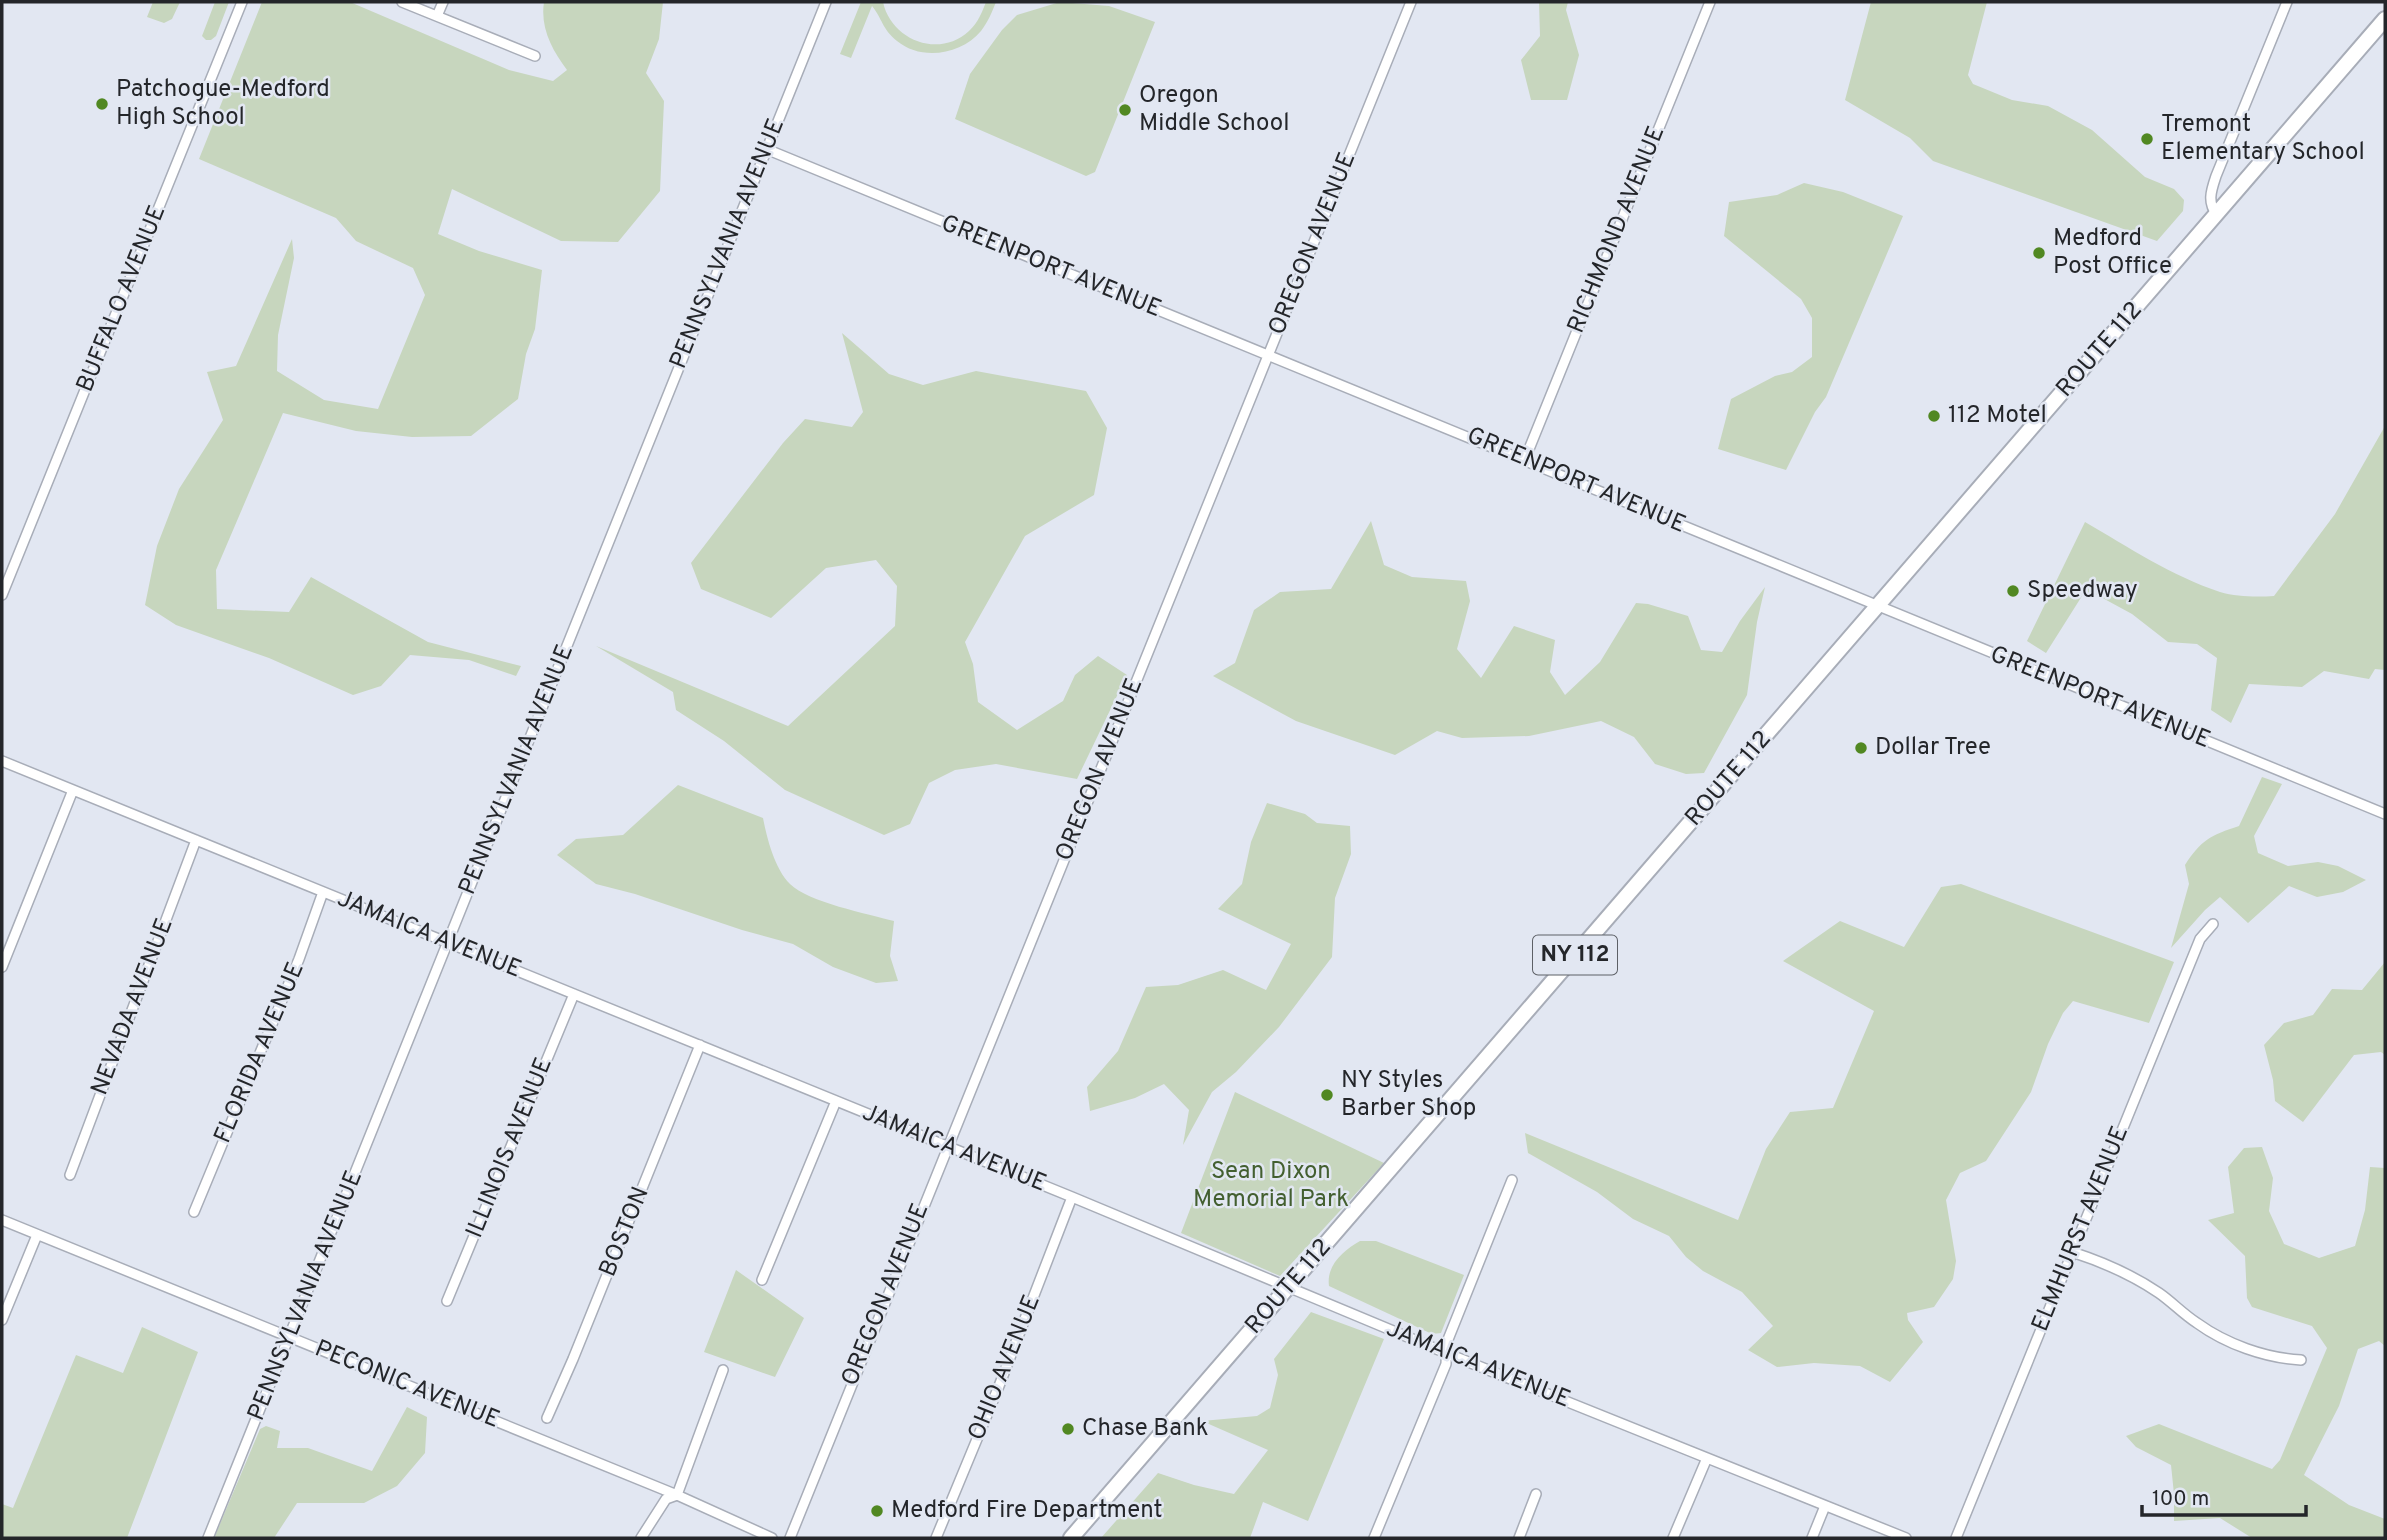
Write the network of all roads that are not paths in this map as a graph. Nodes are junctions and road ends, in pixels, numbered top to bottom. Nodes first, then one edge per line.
1 (242, 2) edge
2 (402, 2) edge
3 (443, 2) edge
4 (827, 2) edge
5 (1411, 2) edge
6 (1710, 2) edge
7 (2287, 2) edge
8 (437, 16) junction
9 (2385, 19) edge
10 (535, 56) dead end
11 (766, 149) junction
12 (2217, 215) junction
13 (1268, 356) junction
14 (1525, 459) junction
15 (2, 595) edge
16 (1877, 608) junction
17 (2, 761) edge
18 (73, 790) junction
19 (2385, 814) edge
20 (196, 840) junction
21 (323, 892) junction
22 (2213, 925) dead end
23 (447, 943) junction
24 (2, 967) edge
25 (574, 994) junction
26 (700, 1045) junction
27 (836, 1101) junction
28 (947, 1146) junction
29 (70, 1175) dead end
30 (1512, 1180) dead end
31 (1072, 1197) junction
32 (194, 1212) dead end
33 (2, 1220) edge
34 (37, 1235) junction
35 (2072, 1252) junction
36 (762, 1280) dead end
37 (1289, 1287) junction
38 (447, 1301) dead end
39 (2, 1320) edge
40 (290, 1338) junction
41 (1446, 1353) junction
42 (2301, 1360) dead end
43 (723, 1370) dead end
44 (547, 1418) dead end
45 (1707, 1458) junction
46 (1536, 1494) dead end
47 (677, 1495) junction
48 (1825, 1506) junction
49 (208, 1538) edge
50 (641, 1538) edge
51 (772, 1538) edge
52 (790, 1538) edge
53 (936, 1538) edge
54 (1071, 1538) edge
55 (1374, 1538) edge
56 (1519, 1538) edge
57 (1673, 1538) edge
58 (1812, 1538) edge
59 (1906, 1538) edge
60 (1956, 1538) edge

1 - 15 street, BUFFALO AVENUE
2 - 8 street
3 - 8 street
4 - 11 street, PENNSYLVANIA AVENUE
5 - 13 street, OREGON AVENUE
6 - 14 street, RICHMOND AVENUE
7 - 12 street
8 - 10 street
9 - 12 main road, ROUTE 112 / NY 112
11 - 13 street, GREENPORT AVENUE
11 - 23 street, PENNSYLVANIA AVENUE
12 - 16 main road, ROUTE 112 / NY 112
13 - 14 street, GREENPORT AVENUE
13 - 28 street, OREGON AVENUE
14 - 16 street, GREENPORT AVENUE
16 - 19 street, GREENPORT AVENUE
16 - 37 main road, ROUTE 112 / NY 112
17 - 18 street, JAMAICA AVENUE
18 - 20 street, JAMAICA AVENUE
18 - 24 street
20 - 21 street, JAMAICA AVENUE
20 - 29 street, NEVADA AVENUE
21 - 23 street, JAMAICA AVENUE
21 - 32 street, FLORIDA AVENUE
22 - 35 street, ELMHURST AVENUE
23 - 25 street, JAMAICA AVENUE
23 - 40 street, PENNSYLVANIA AVENUE
25 - 26 street, JAMAICA AVENUE
25 - 38 street, ILLINOIS AVENUE
26 - 27 street, JAMAICA AVENUE
26 - 44 street, BOSTON
27 - 28 street, JAMAICA AVENUE
27 - 36 street
28 - 31 street, JAMAICA AVENUE
28 - 52 street, OREGON AVENUE
30 - 41 street
31 - 37 street, JAMAICA AVENUE
31 - 53 street, OHIO AVENUE
33 - 34 street, PECONIC AVENUE
34 - 39 street
34 - 40 street, PECONIC AVENUE
35 - 42 street
35 - 60 street, ELMHURST AVENUE
37 - 41 street, JAMAICA AVENUE
37 - 54 main road, ROUTE 112 / NY 112
40 - 47 street, PECONIC AVENUE
40 - 49 street, PENNSYLVANIA AVENUE
41 - 45 street, JAMAICA AVENUE
41 - 55 street
43 - 47 street
45 - 48 street, JAMAICA AVENUE
45 - 57 street
46 - 56 street
47 - 50 street
47 - 51 street, PECONIC AVENUE
48 - 58 street
48 - 59 street, JAMAICA AVENUE

